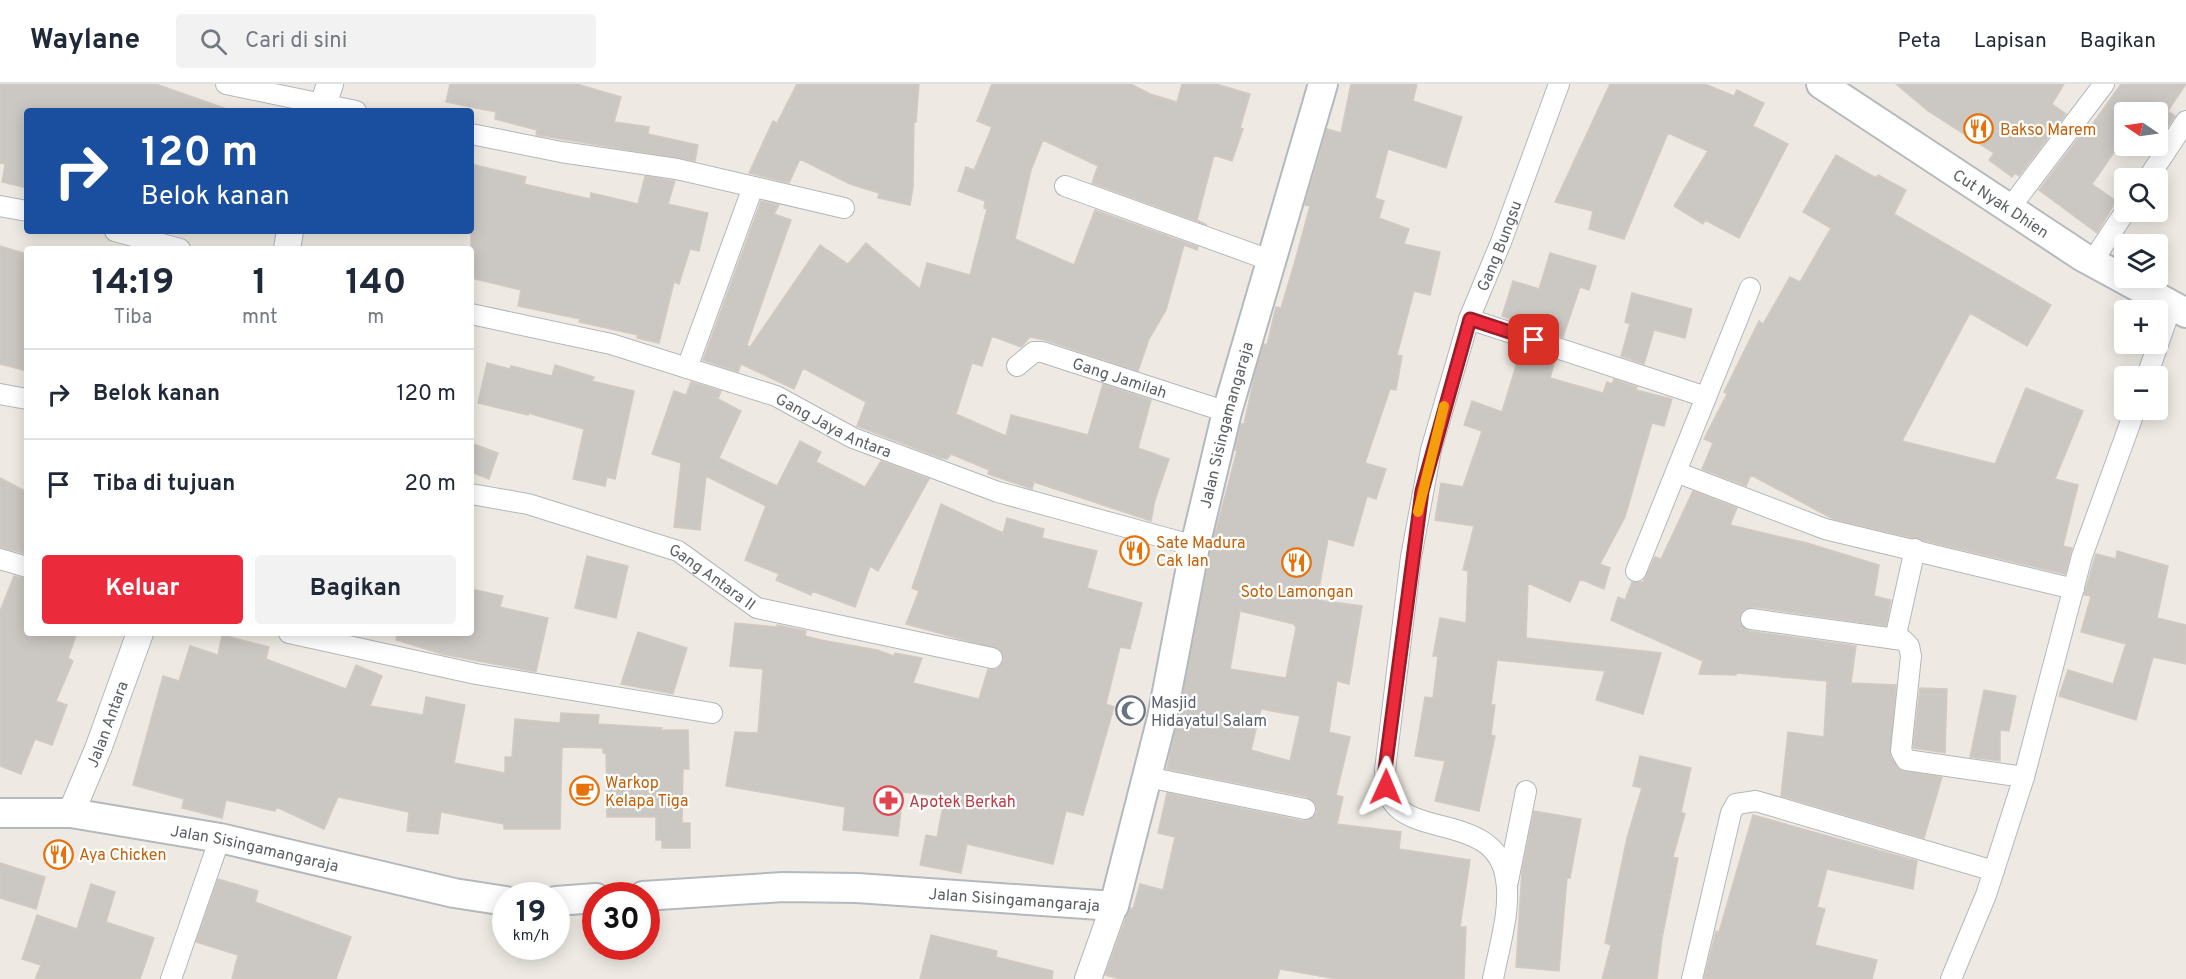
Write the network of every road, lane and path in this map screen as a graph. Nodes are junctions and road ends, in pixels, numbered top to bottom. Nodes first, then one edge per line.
1 (226, 84) edge
2 (1323, 84) edge
3 (1559, 84) edge
4 (1821, 84) edge
5 (2104, 84) edge
6 (324, 100) edge
7 (347, 108) edge
8 (2186, 122) edge
9 (474, 135) edge
10 (2155, 168) edge
11 (1065, 186) dead end
12 (753, 187) junction
13 (0, 206) edge
14 (844, 207) dead end
15 (2009, 209) junction
16 (24, 210) edge
17 (2119, 222) edge
18 (127, 234) edge
19 (169, 246) edge
20 (1272, 261) junction
21 (2092, 262) junction
22 (1750, 288) dead end
23 (2178, 310) edge
24 (474, 315) edge
25 (1470, 319) junction
26 (1017, 366) dead end
27 (2152, 366) edge
28 (687, 368) junction
29 (0, 393) edge
30 (1706, 397) junction
31 (24, 398) edge
32 (1227, 412) junction
33 (2131, 420) edge
34 (1677, 472) junction
35 (474, 495) edge
36 (1195, 546) junction
37 (1915, 549) junction
38 (0, 559) edge
39 (24, 566) edge
40 (1636, 571) dead end
41 (2074, 589) junction
42 (1751, 619) dead end
43 (139, 636) edge
44 (304, 636) edge
45 (1895, 639) junction
46 (992, 658) dead end
47 (712, 713) dead end
48 (1147, 777) junction
49 (2024, 777) junction
50 (1526, 791) dead end
51 (1305, 809) dead end
52 (0, 813) edge
53 (71, 813) junction
54 (220, 838) junction
55 (1994, 871) junction
56 (1506, 889) junction
57 (660, 895) edge
58 (492, 899) edge
59 (1114, 906) junction
60 (171, 979) edge
61 (1088, 979) edge
62 (1493, 979) edge
63 (1692, 979) edge
64 (1952, 979) edge

1 - 6 street
2 - 20 main road, Jalan Sisingamangaraja
3 - 25 street, Gang Bungsu
4 - 15 main road, Cut Nyak Dhien
5 - 15 street
6 - 7 street
8 - 10 street
9 - 12 street
11 - 20 street
12 - 14 street
12 - 28 street
13 - 16 street
15 - 21 main road, Cut Nyak Dhien
17 - 21 street
18 - 19 street
20 - 32 main road, Jalan Sisingamangaraja
21 - 23 main road, Cut Nyak Dhien
22 - 30 street
23 - 27 street
24 - 28 street, Gang Jaya Antara
25 - 30 street
25 - 56 street, Gang Bungsu
26 - 32 street, Gang Jamilah
28 - 36 street, Gang Jaya Antara
29 - 31 street
30 - 34 street
32 - 36 main road, Jalan Sisingamangaraja
33 - 41 street
34 - 37 street
34 - 40 street
35 - 46 street, Gang Antara II
36 - 48 main road, Jalan Sisingamangaraja
37 - 41 street
37 - 45 street
38 - 39 street
41 - 49 street
42 - 45 street
43 - 53 street, Jalan Antara
44 - 47 street
45 - 49 street
48 - 51 street
48 - 59 main road, Jalan Sisingamangaraja
49 - 55 street
50 - 56 street
52 - 53 main road, Jalan Sisingamangaraja
53 - 54 main road, Jalan Sisingamangaraja
54 - 58 main road, Jalan Sisingamangaraja
54 - 60 street
55 - 63 street
55 - 64 street
56 - 62 street, Gang Bungsu
57 - 59 main road, Jalan Sisingamangaraja
59 - 61 street

